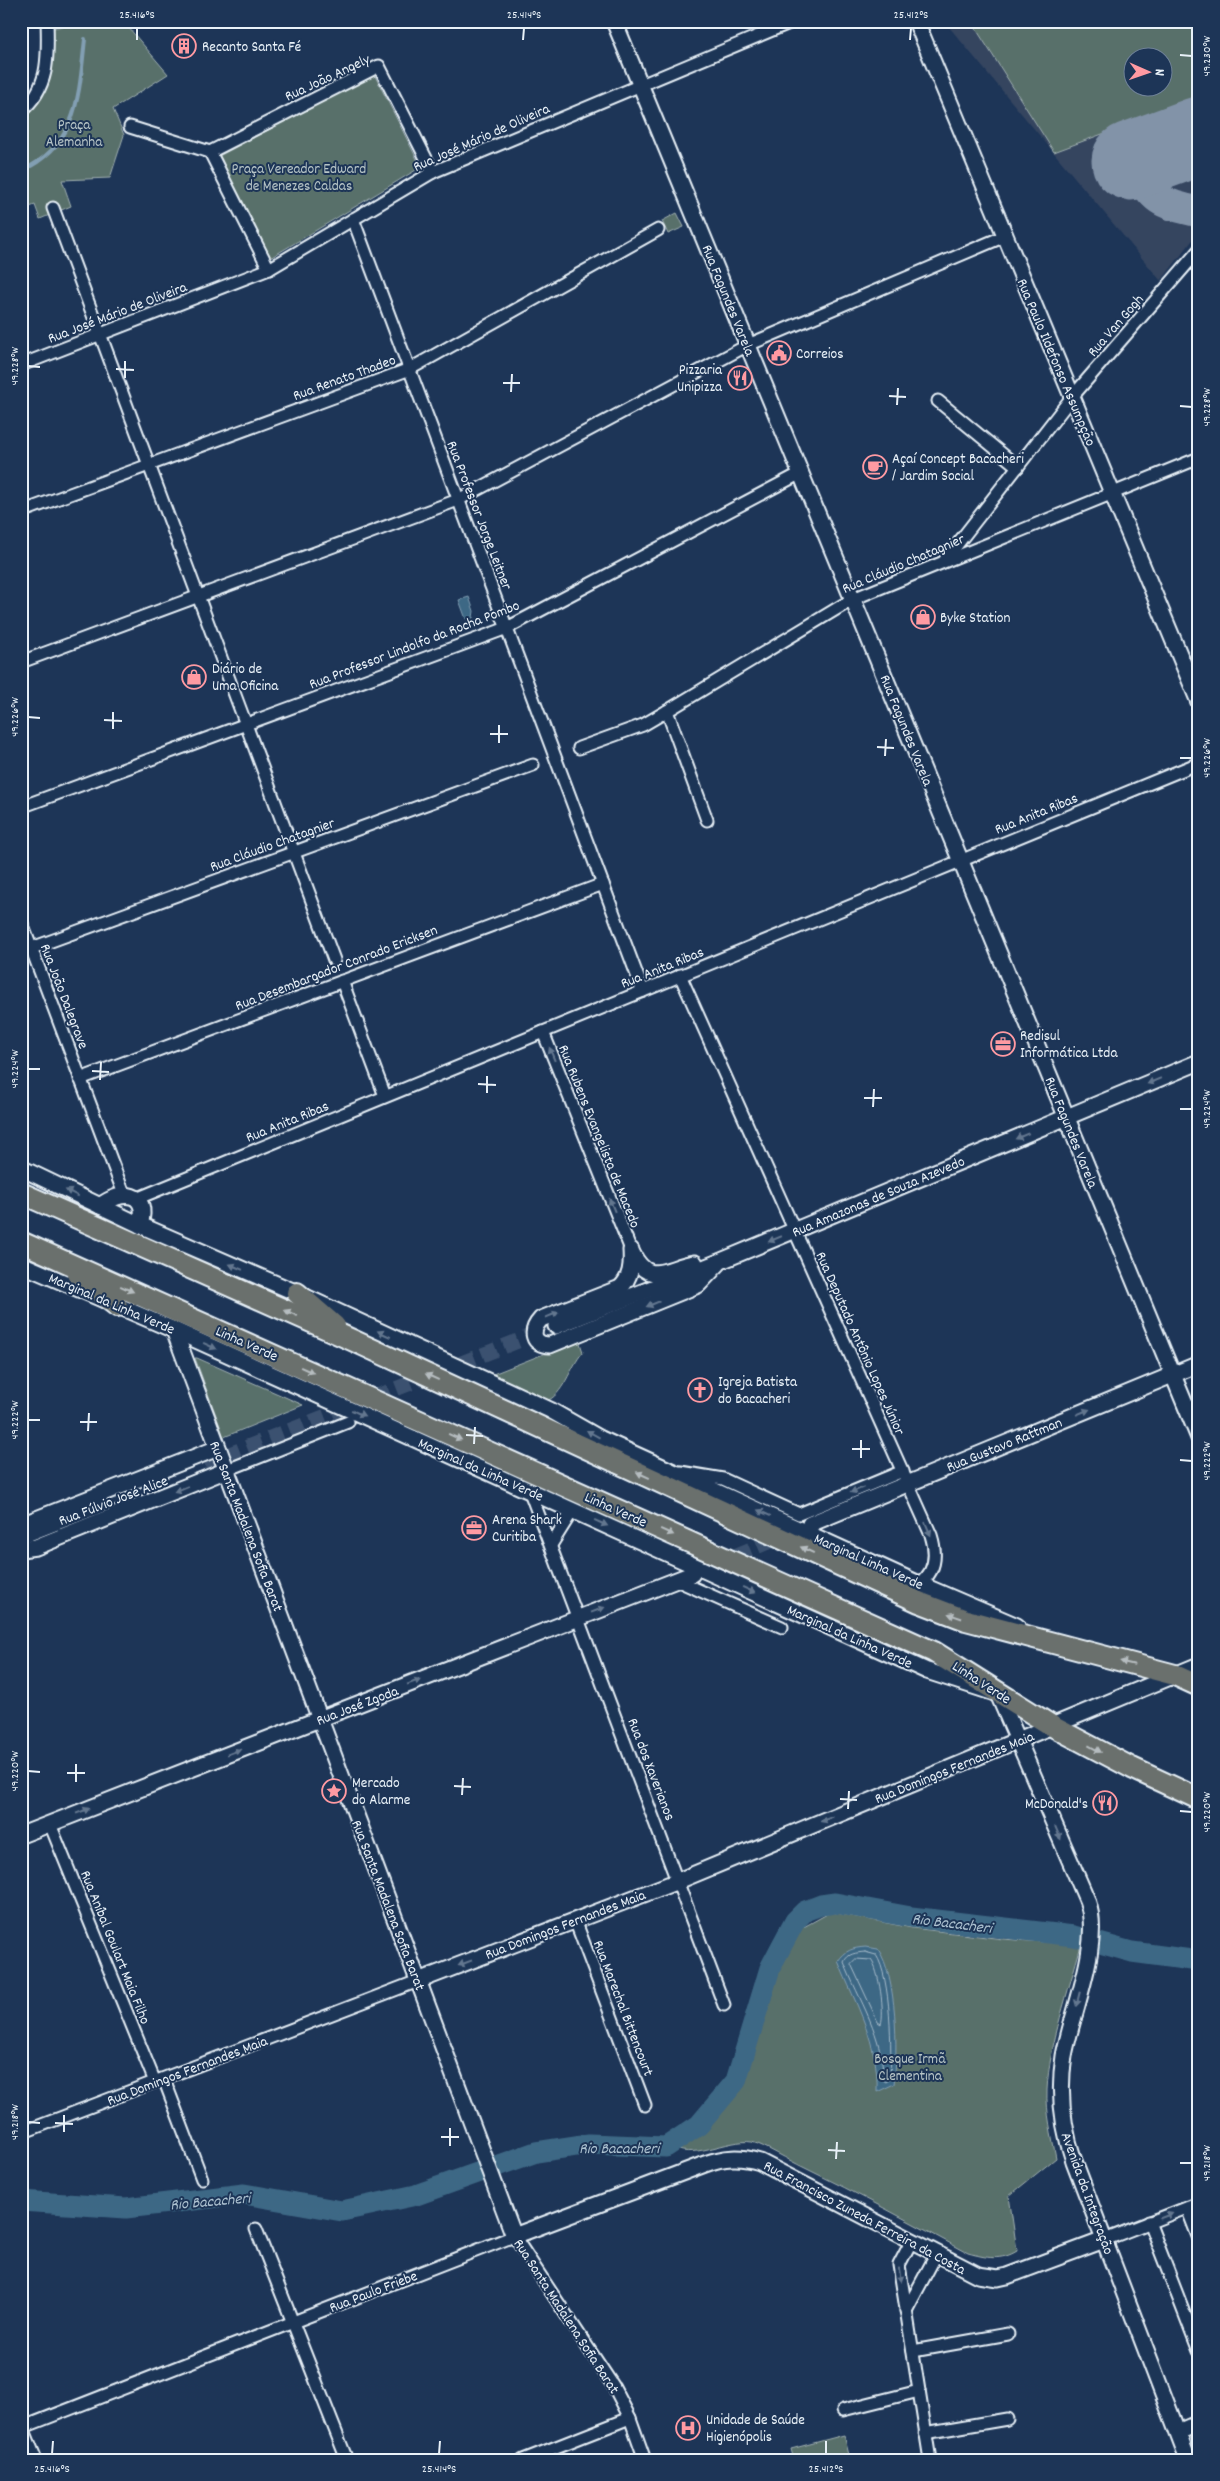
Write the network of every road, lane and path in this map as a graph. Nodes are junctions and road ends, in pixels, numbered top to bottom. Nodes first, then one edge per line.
1 (47, 21) edge
2 (614, 21) edge
3 (794, 21) edge
4 (916, 21) edge
5 (641, 85) junction
6 (21, 111) edge
7 (130, 127) dead end
8 (210, 152) junction
9 (433, 172) junction
10 (53, 208) dead end
11 (353, 219) junction
12 (658, 230) dead end
13 (1005, 236) junction
14 (1199, 250) edge
15 (270, 269) junction
16 (101, 334) junction
17 (748, 345) junction
18 (21, 365) edge
19 (410, 369) junction
20 (1072, 397) junction
21 (938, 401) dead end
22 (1199, 458) edge
23 (149, 465) junction
24 (1018, 467) junction
25 (801, 473) junction
26 (1112, 494) junction
27 (458, 500) junction
28 (21, 512) edge
29 (944, 562) junction
30 (198, 596) junction
31 (853, 599) junction
32 (507, 628) junction
33 (21, 662) edge
34 (1199, 702) edge
35 (667, 712) junction
36 (246, 724) junction
37 (578, 748) dead end
38 (1199, 763) edge
39 (533, 765) dead end
40 (21, 807) edge
41 (707, 820) dead end
42 (294, 852) junction
43 (961, 860) junction
44 (603, 884) junction
45 (21, 921) edge
46 (26, 950) edge
47 (334, 960) dead end
48 (680, 975) junction
49 (342, 981) junction
50 (643, 991) junction
51 (542, 1032) junction
52 (1199, 1062) edge
53 (80, 1079) junction
54 (385, 1096) junction
55 (1067, 1117) junction
56 (21, 1168) edge
57 (21, 1193) edge
58 (130, 1197) junction
59 (100, 1206) junction
60 (140, 1225) junction
61 (795, 1231) junction
62 (21, 1242) edge
63 (631, 1250) junction
64 (50, 1255) junction
65 (721, 1261) junction
66 (21, 1264) edge
67 (298, 1293) junction
68 (117, 1306) junction
69 (556, 1326) tunnel mouth
70 (174, 1330) junction
71 (352, 1340) junction
72 (1199, 1364) edge
73 (1172, 1374) junction
74 (348, 1422) dead end
75 (1199, 1438) edge
76 (218, 1448) junction
77 (204, 1464) tunnel mouth
78 (226, 1470) junction
79 (669, 1470) junction
80 (905, 1477) junction
81 (530, 1492) junction
82 (573, 1510) junction
83 (810, 1524) dead end
84 (21, 1525) edge
85 (21, 1536) edge
86 (551, 1545) junction
87 (21, 1549) edge
88 (692, 1574) tunnel mouth
89 (676, 1580) junction
90 (919, 1584) junction
91 (579, 1618) junction
92 (782, 1627) dead end
93 (1070, 1648) junction
94 (1199, 1665) edge
95 (1175, 1675) junction
96 (1199, 1686) edge
97 (998, 1694) junction
98 (320, 1719) junction
99 (1052, 1726) junction
100 (1018, 1740) junction
101 (1199, 1799) edge
102 (50, 1824) junction
103 (21, 1835) edge
104 (678, 1881) junction
105 (575, 1920) junction
106 (418, 1981) junction
107 (724, 2005) dead end
108 (159, 2080) junction
109 (645, 2106) dead end
110 (21, 2133) edge
111 (727, 2157) joint
112 (202, 2179) dead end
113 (1199, 2203) edge
114 (1187, 2208) junction
115 (1149, 2222) junction
116 (256, 2229) dead end
117 (514, 2236) junction
118 (1199, 2239) edge
119 (1104, 2240) junction
120 (911, 2242) junction
121 (936, 2255) junction
122 (906, 2311) junction
123 (293, 2322) junction
124 (1008, 2334) dead end
125 (913, 2351) junction
126 (1199, 2351) edge
127 (919, 2391) junction
128 (843, 2410) dead end
129 (630, 2418) junction
130 (1007, 2419) dead end
131 (1199, 2423) edge
132 (21, 2428) edge
133 (1178, 2432) junction
134 (925, 2433) junction
135 (34, 2460) edge
136 (347, 2460) edge
137 (523, 2460) edge
138 (645, 2460) edge
139 (930, 2460) edge
140 (1188, 2460) edge

1 - 6 street
2 - 5 main road, Rua Fagundes Varela
3 - 5 street, Rua José Mário de Oliveira
4 - 13 main road, Rua Paulo Ildefonso Assumpção
5 - 9 street, Rua José Mário de Oliveira
5 - 17 main road, Rua Fagundes Varela
7 - 8 street
8 - 9 street, Rua João Angely
8 - 15 street
9 - 11 street, Rua José Mário de Oliveira
10 - 16 street
11 - 15 street, Rua José Mário de Oliveira
11 - 19 street, Rua Professor Jorge Leitner
12 - 19 street, Rua Renato Thadeo
13 - 17 street
13 - 20 main road, Rua Paulo Ildefonso Assumpção
14 - 20 street, Rua Van Gogh
15 - 16 street, Rua José Mário de Oliveira
16 - 18 street, Rua José Mário de Oliveira
16 - 23 street
17 - 25 main road, Rua Fagundes Varela
17 - 27 street
19 - 23 street, Rua Renato Thadeo
19 - 27 street, Rua Professor Jorge Leitner
20 - 24 street, Rua Van Gogh
20 - 26 main road, Rua Paulo Ildefonso Assumpção
21 - 24 street
22 - 26 street, Rua Cláudio Chatagnier
23 - 28 street, Rua Renato Thadeo
23 - 30 street
24 - 29 street, Rua Van Gogh
25 - 31 main road, Rua Fagundes Varela
25 - 32 street, Rua Professor Lindolfo da Rocha Pombo
26 - 29 street, Rua Cláudio Chatagnier
26 - 34 main road, Rua Paulo Ildefonso Assumpção
27 - 30 street
27 - 32 street, Rua Professor Jorge Leitner
29 - 31 street, Rua Cláudio Chatagnier
30 - 33 street
30 - 36 street
31 - 35 street, Rua Cláudio Chatagnier
31 - 43 main road, Rua Fagundes Varela
32 - 36 street, Rua Professor Lindolfo da Rocha Pombo
32 - 44 street, Rua Professor Jorge Leitner
35 - 37 street, Rua Cláudio Chatagnier
35 - 41 street
36 - 40 street, Rua Professor Lindolfo da Rocha Pombo
36 - 42 street
38 - 43 street, Rua Anita Ribas
39 - 42 street, Rua Cláudio Chatagnier
42 - 46 street, Rua Cláudio Chatagnier
42 - 47 street
43 - 48 street, Rua Anita Ribas
43 - 55 main road, Rua Fagundes Varela
44 - 49 street, Rua Desembargador Conrado Ericksen
44 - 50 street, Rua Professor Jorge Leitner
45 - 46 street, Rua João Dalegrave
46 - 53 street, Rua João Dalegrave
48 - 50 street, Rua Anita Ribas
48 - 61 street, Rua Deputado Antônio Lopes Júnior
49 - 53 street, Rua Desembargador Conrado Ericksen
49 - 54 street
50 - 51 street, Rua Anita Ribas
51 - 54 street, Rua Anita Ribas
63 -> 51 street, Rua Rubens Evangelista de Macedo
52 -> 55 main road, Rua Amazonas de Souza Azevedo
53 - 58 street, Rua João Dalegrave
54 - 58 street, Rua Anita Ribas
55 -> 61 main road, Rua Amazonas de Souza Azevedo
55 - 73 main road, Rua Fagundes Varela
59 -> 56 main road
71 -> 57 highway
58 - 59 main road
58 - 60 main road
59 - 60 main road
67 -> 60 main road
61 -> 65 main road, Rua Amazonas de Souza Azevedo
61 - 80 street, Rua Deputado Antônio Lopes Júnior
62 - 64 highway, Linha Verde
63 - 65 main road
65 -> 63 main road
64 - 68 highway
64 -> 97 highway, Linha Verde
65 - 69 main road, Rua Amazonas de Souza Azevedo
66 - 68 main road, Marginal da Linha Verde
67 - 71 highway
79 -> 67 main road
68 - 70 main road, Marginal da Linha Verde
70 - 76 main road, Rua Santa Madalena Sofia Barat
70 -> 81 main road, Marginal da Linha Verde
93 -> 71 highway
72 - 73 main road, Rua Gustavo Rattman
73 - 75 main road, Rua Fagundes Varela
80 -> 73 main road, Rua Gustavo Rattman
74 - 78 street
76 - 78 main road, Rua Santa Madalena Sofia Barat
76 - 84 main road
77 - 85 main road, Rua Fúlvio José Alice
78 -> 87 main road
78 - 98 main road, Rua Santa Madalena Sofia Barat
80 -> 79 street
90 -> 79 main road, Marginal Linha Verde
80 - 83 main road, Rua Gustavo Rattman
80 -> 90 street, Rua Deputado Antônio Lopes Júnior
81 - 82 main road, Marginal da Linha Verde
81 - 86 street, Rua dos Xaverianos
82 - 86 street
82 -> 97 main road, Marginal da Linha Verde
86 - 91 street, Rua dos Xaverianos
88 - 89 main road, Rua José Zgoda
91 -> 89 main road, Rua José Zgoda
89 - 92 street
90 - 93 main road, Marginal Linha Verde
98 -> 91 main road, Rua José Zgoda
91 - 104 street, Rua dos Xaverianos
95 -> 93 highway
94 - 95 main road, Rua Domingos Fernandes Maia
95 - 96 highway
95 - 99 main road, Rua Domingos Fernandes Maia
97 - 99 highway, Linha Verde
97 - 100 main road
102 -> 98 main road, Rua José Zgoda
98 - 106 main road, Rua Santa Madalena Sofia Barat
99 - 100 main road, Rua Domingos Fernandes Maia
99 -> 101 highway, Linha Verde
100 -> 104 main road, Rua Domingos Fernandes Maia
100 -> 119 main road, Avenida da Integração
102 - 103 main road, Rua José Zgoda
102 - 108 street, Rua Aníbal Goulart Maia Filho
104 - 105 main road, Rua Domingos Fernandes Maia
104 - 107 street, Rua dos Xaverianos
105 -> 106 main road, Rua Domingos Fernandes Maia
105 - 109 street, Rua Marechal Bittencourt
106 - 108 street, Rua Domingos Fernandes Maia
106 - 117 main road, Rua Santa Madalena Sofia Barat
108 - 110 street, Rua Domingos Fernandes Maia
108 - 112 street, Rua Aníbal Goulart Maia Filho
111 - 117 main road, Rua Paulo Friebe
111 - 120 main road, Rua Francisco Zuneda Ferreira da Costa
113 - 114 street, Rua Francisco Zuneda Ferreira da Costa
115 -> 114 street, Rua Francisco Zuneda Ferreira da Costa
114 - 118 street
115 - 119 street, Rua Francisco Zuneda Ferreira da Costa
115 - 126 street
116 - 123 street
117 - 123 street, Rua Paulo Friebe
117 - 129 street, Rua Santa Madalena Sofia Barat
119 - 121 main road, Rua Francisco Zuneda Ferreira da Costa
119 - 133 main road, Avenida da Integração
120 - 121 main road, Rua Francisco Zuneda Ferreira da Costa
120 -> 122 street
121 - 122 street
122 - 125 street
123 - 132 street, Rua Paulo Friebe
123 - 136 street
124 - 125 street
125 - 127 street
127 - 128 street
127 - 134 street
129 - 137 street
129 - 138 street, Rua Santa Madalena Sofia Barat
130 - 134 street
131 - 133 main road
132 - 135 main road
133 - 140 main road, Avenida da Integração
134 - 139 street

